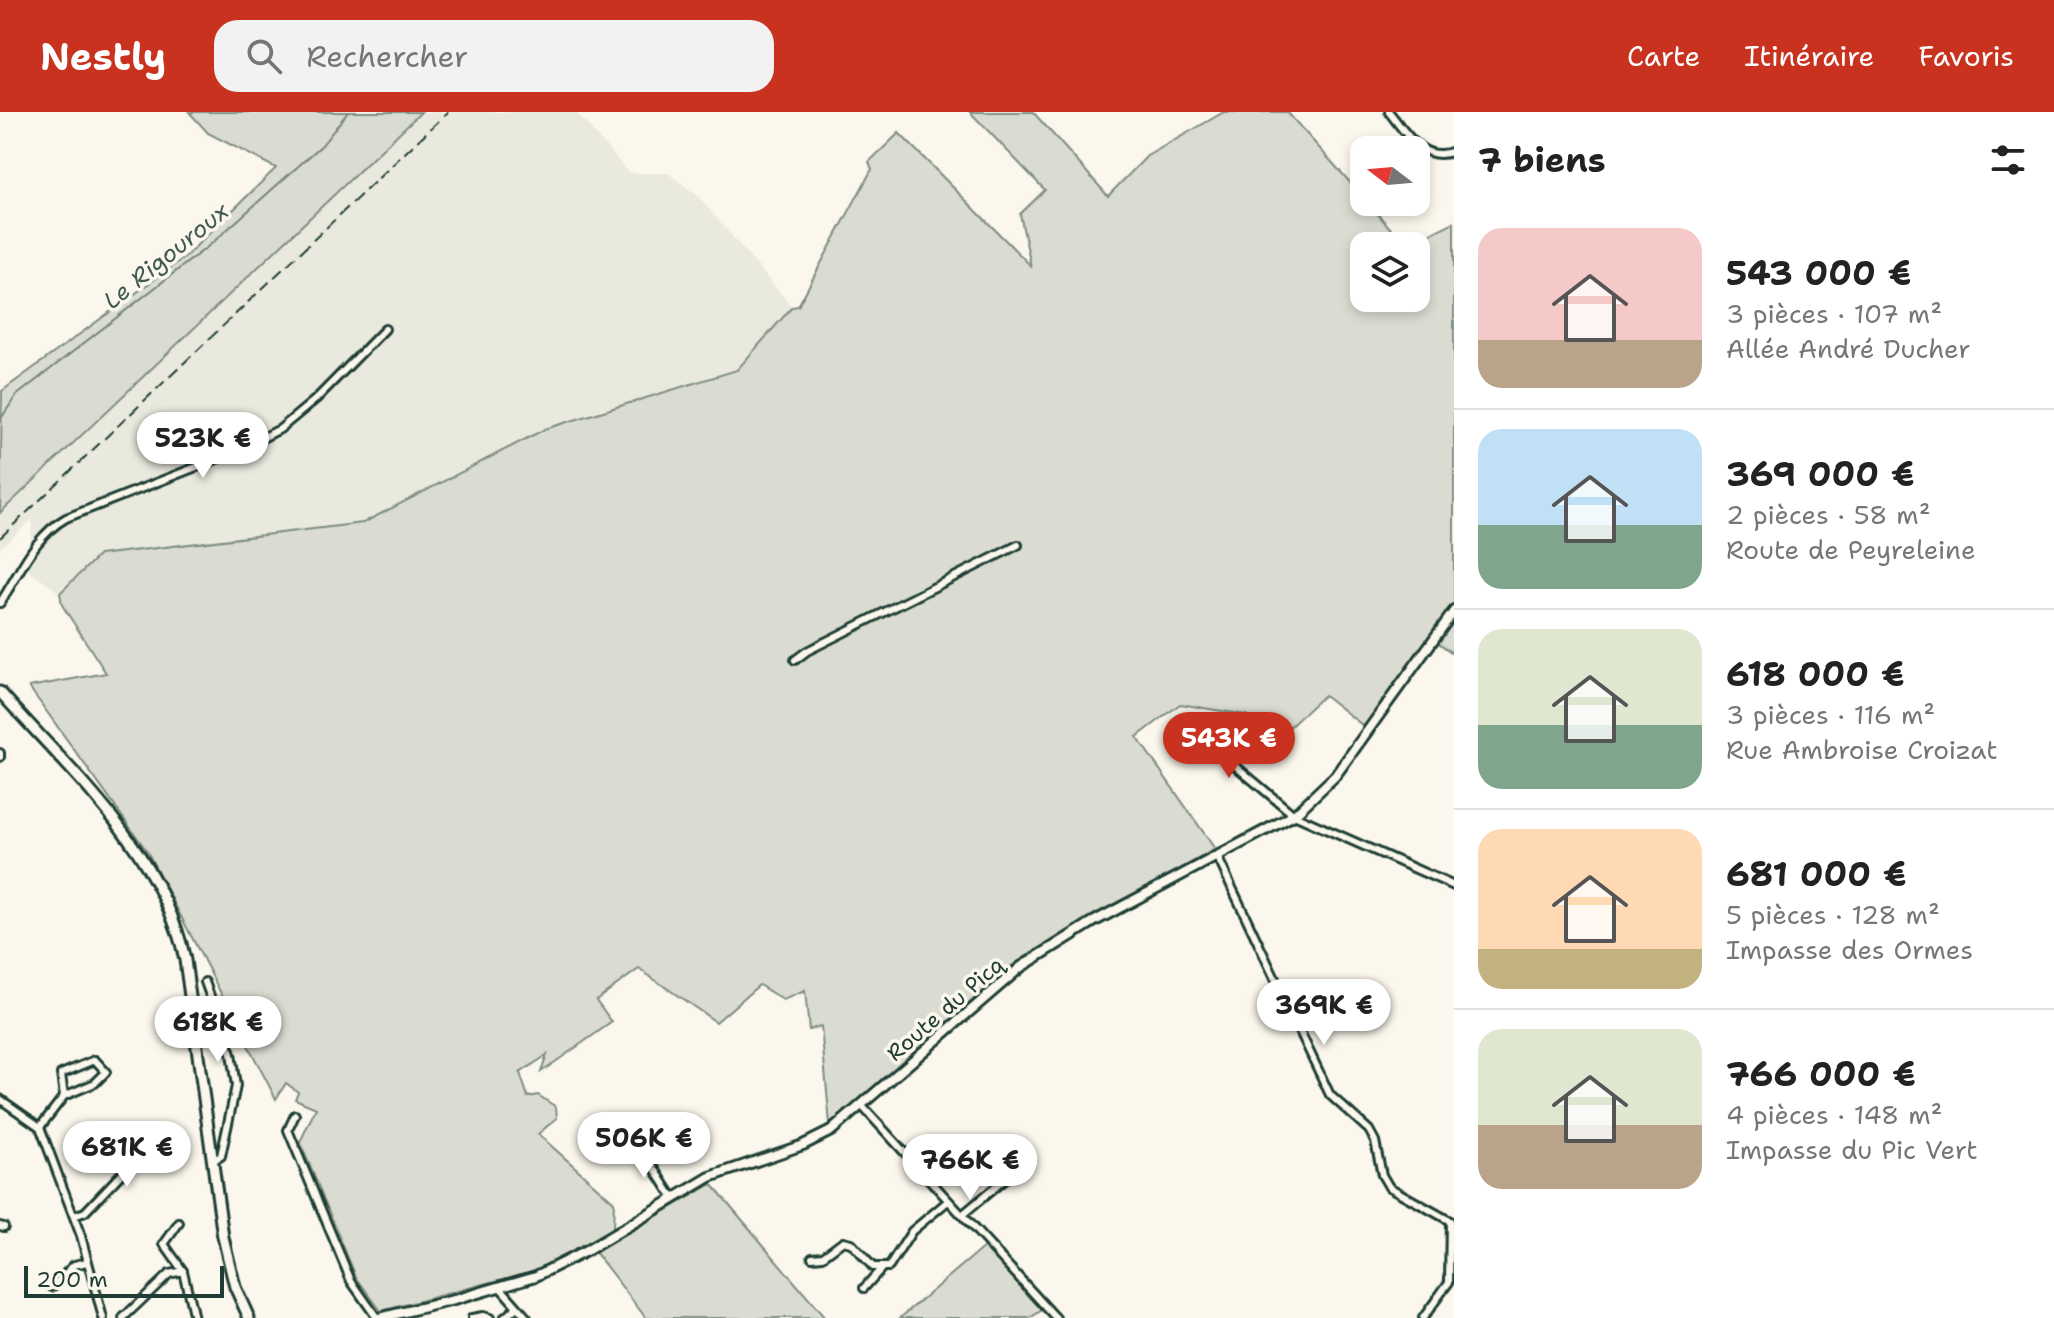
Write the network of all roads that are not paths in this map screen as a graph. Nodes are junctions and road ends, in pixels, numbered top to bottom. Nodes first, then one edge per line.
1 (1389, 112) edge
2 (1454, 151) edge
3 (385, 329) dead end
4 (1018, 545) dead end
5 (0, 603) edge
6 (1454, 611) edge
7 (795, 660) dead end
8 (0, 692) edge
9 (1183, 722) dead end
10 (1294, 815) junction
11 (1217, 856) junction
12 (1454, 886) edge
13 (205, 982) dead end
14 (190, 996) junction
15 (209, 998) junction
16 (64, 1096) junction
17 (0, 1097) edge
18 (862, 1106) junction
19 (295, 1115) dead end
20 (40, 1127) junction
21 (144, 1136) dead end
22 (639, 1144) dead end
23 (214, 1160) junction
24 (1029, 1164) dead end
25 (674, 1199) junction
26 (948, 1201) junction
27 (962, 1215) junction
28 (74, 1216) junction
29 (1452, 1219) edge
30 (179, 1223) dead end
31 (812, 1257) dead end
32 (87, 1262) junction
33 (881, 1269) junction
34 (183, 1271) junction
35 (499, 1286) junction
36 (52, 1287) dead end
37 (864, 1288) dead end
38 (517, 1307) junction
39 (245, 1315) edge
40 (103, 1318) edge
41 (123, 1318) edge
42 (194, 1318) edge
43 (378, 1318) edge
44 (472, 1318) edge
45 (490, 1318) edge
46 (504, 1318) edge
47 (527, 1318) edge
48 (1056, 1318) edge
49 (1423, 1318) edge

1 - 2 street
3 - 5 street
4 - 7 street
6 - 10 street, Route du Picq
8 - 14 main road
9 - 10 street
10 - 11 street, Route du Picq
10 - 12 street
11 - 18 street, Route du Picq
11 - 29 street
13 - 15 street
14 - 15 street
14 - 23 main road
15 - 23 street
16 - 16 street
16 - 20 street
17 - 20 street
18 - 25 street, Route du Picq
18 - 26 street
19 - 43 street
20 - 28 street
21 - 28 street
22 - 25 street
23 - 39 main road
24 - 27 street
25 - 35 street, Route du Picq
26 - 27 street
26 - 33 street
27 - 48 street
28 - 32 street
29 - 49 street
30 - 34 street
31 - 33 street
32 - 36 street
32 - 40 street
33 - 37 street
34 - 41 street
34 - 42 street
35 - 38 street
35 - 43 street, Route du Picq
38 - 46 street
38 - 47 street
44 - 45 street

